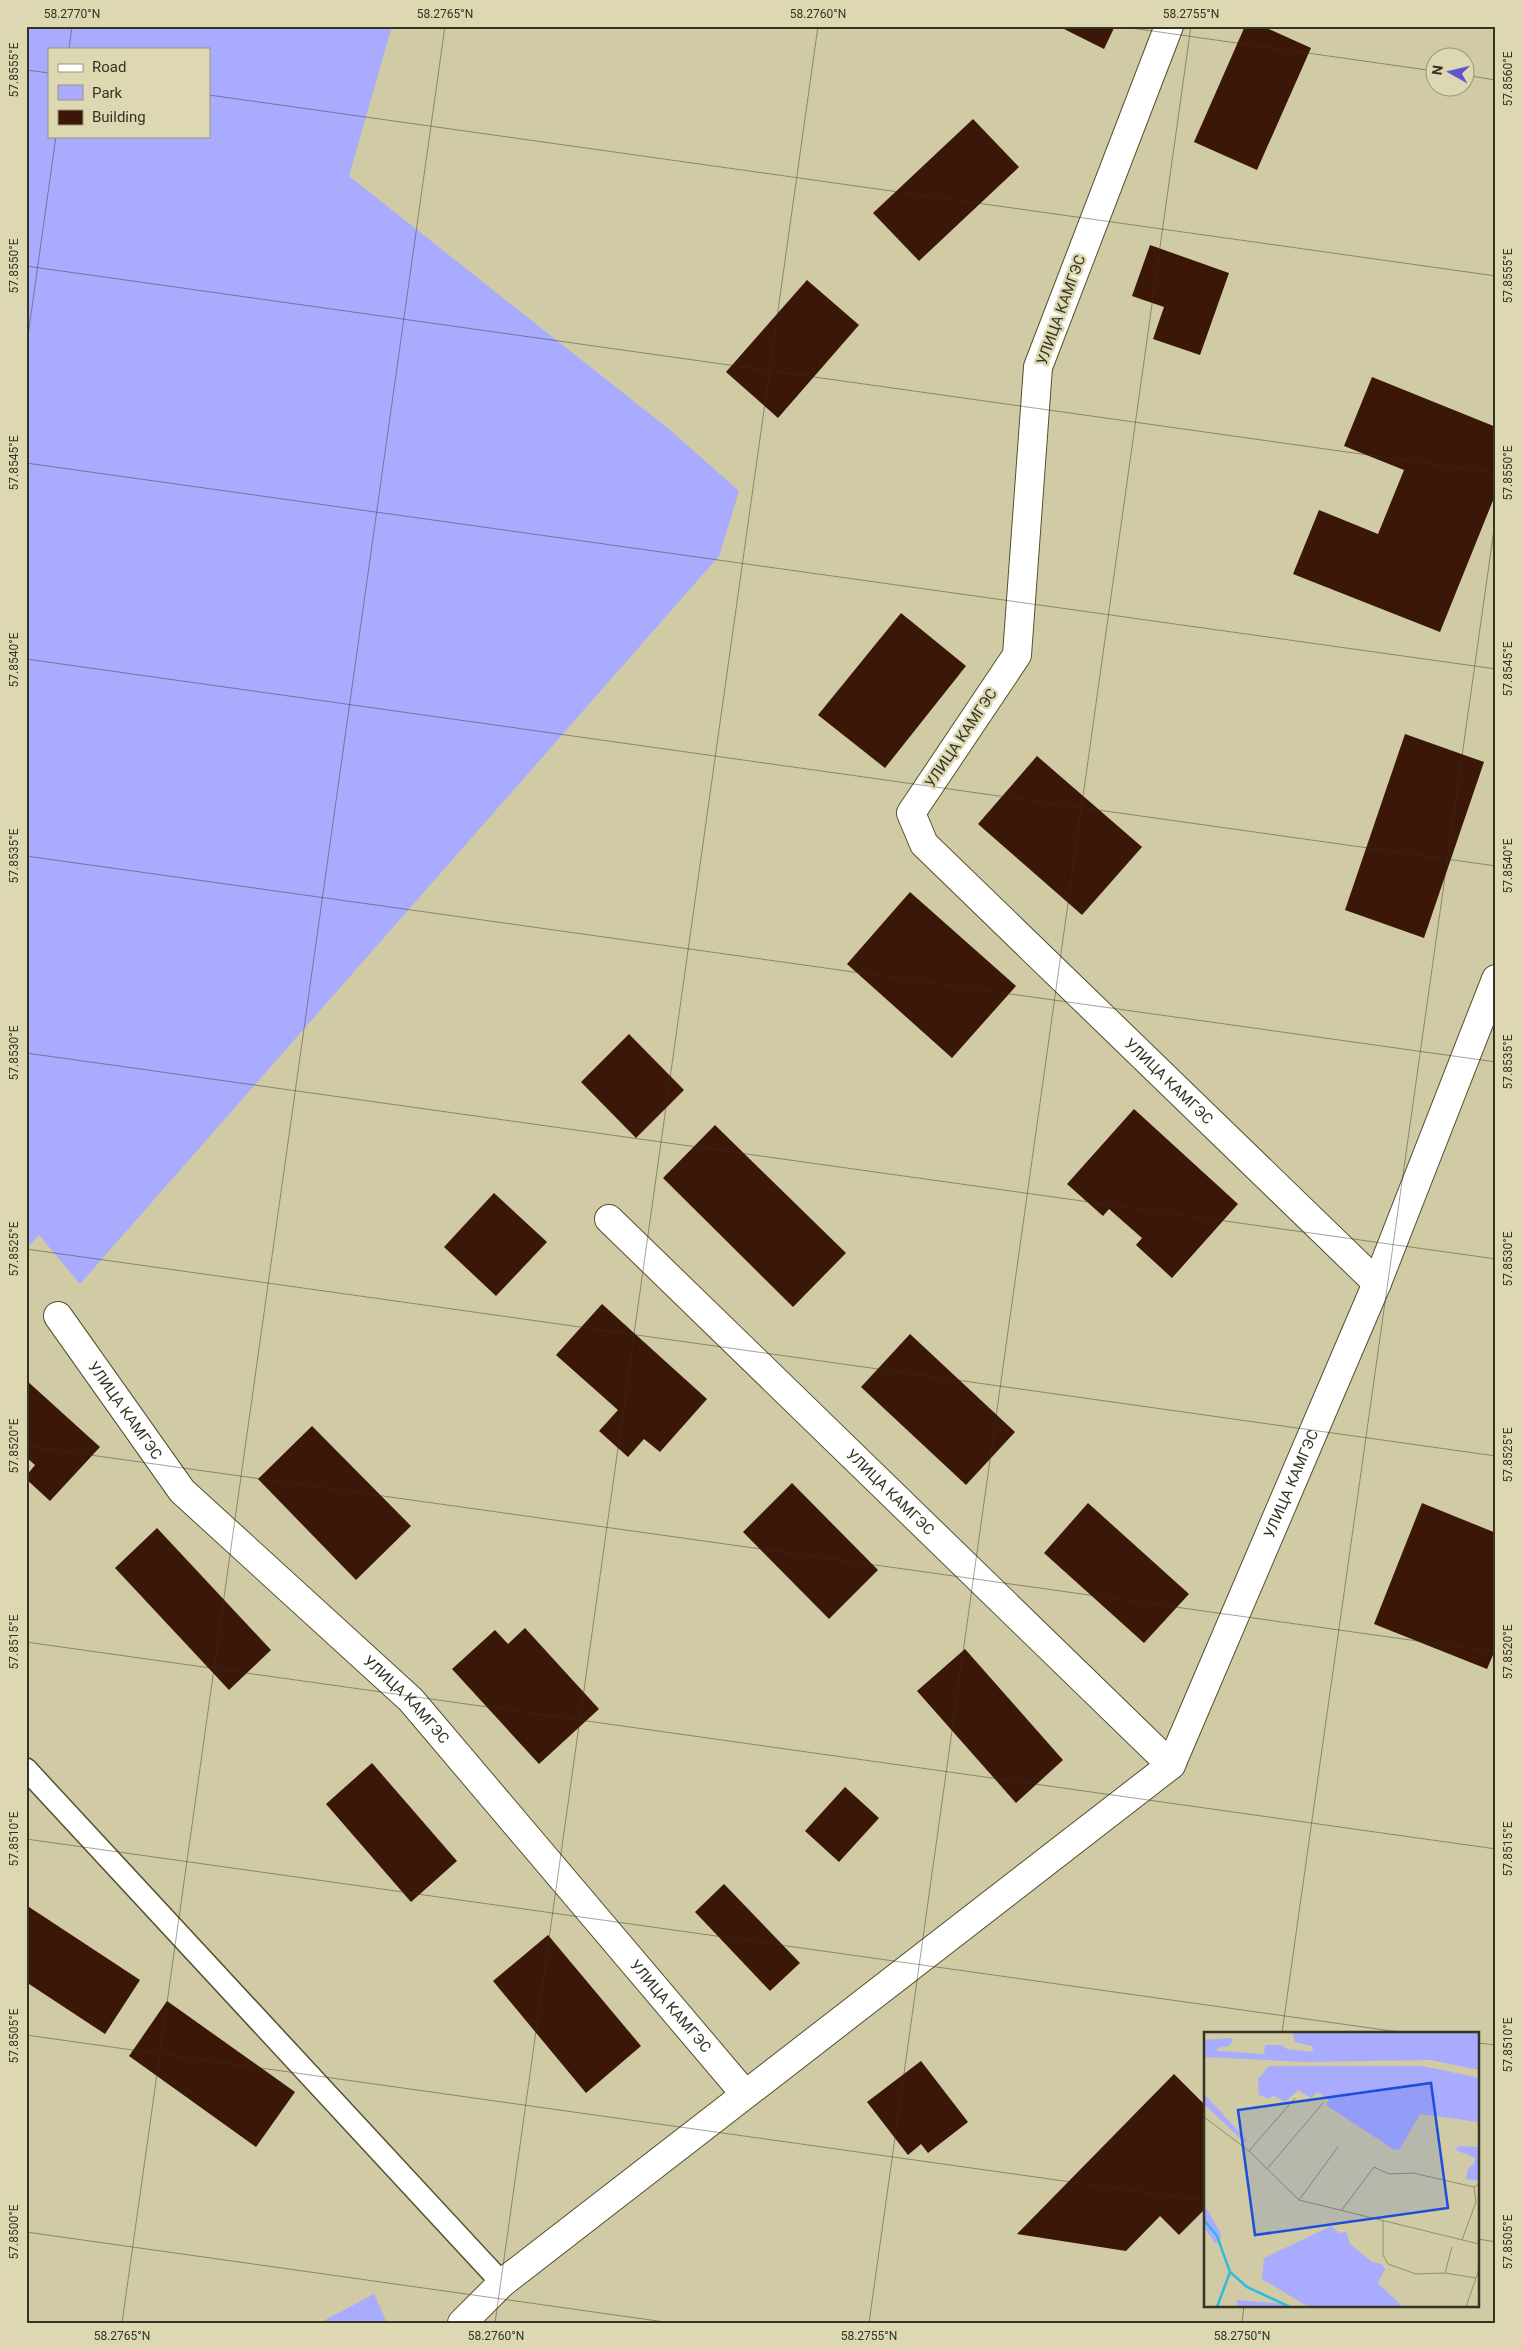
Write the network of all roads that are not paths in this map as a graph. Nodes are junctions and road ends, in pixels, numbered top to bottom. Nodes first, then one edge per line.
1 (1169, 26) edge
2 (1496, 979) edge
3 (609, 1219) dead end
4 (1377, 1283) junction
5 (58, 1316) dead end
6 (1171, 1765) junction
7 (26, 1770) edge
8 (745, 2094) junction
9 (502, 2283) junction
10 (462, 2323) edge

1 - 4 street, УЛИЦА КАМГЭС
2 - 4 street, УЛИЦА КАМГЭС
3 - 6 street, УЛИЦА КАМГЭС
4 - 6 street, УЛИЦА КАМГЭС
5 - 8 street, УЛИЦА КАМГЭС
6 - 8 street, УЛИЦА КАМГЭС
7 - 9 lane
8 - 9 street, УЛИЦА КАМГЭС
9 - 10 street, УЛИЦА КАМГЭС

